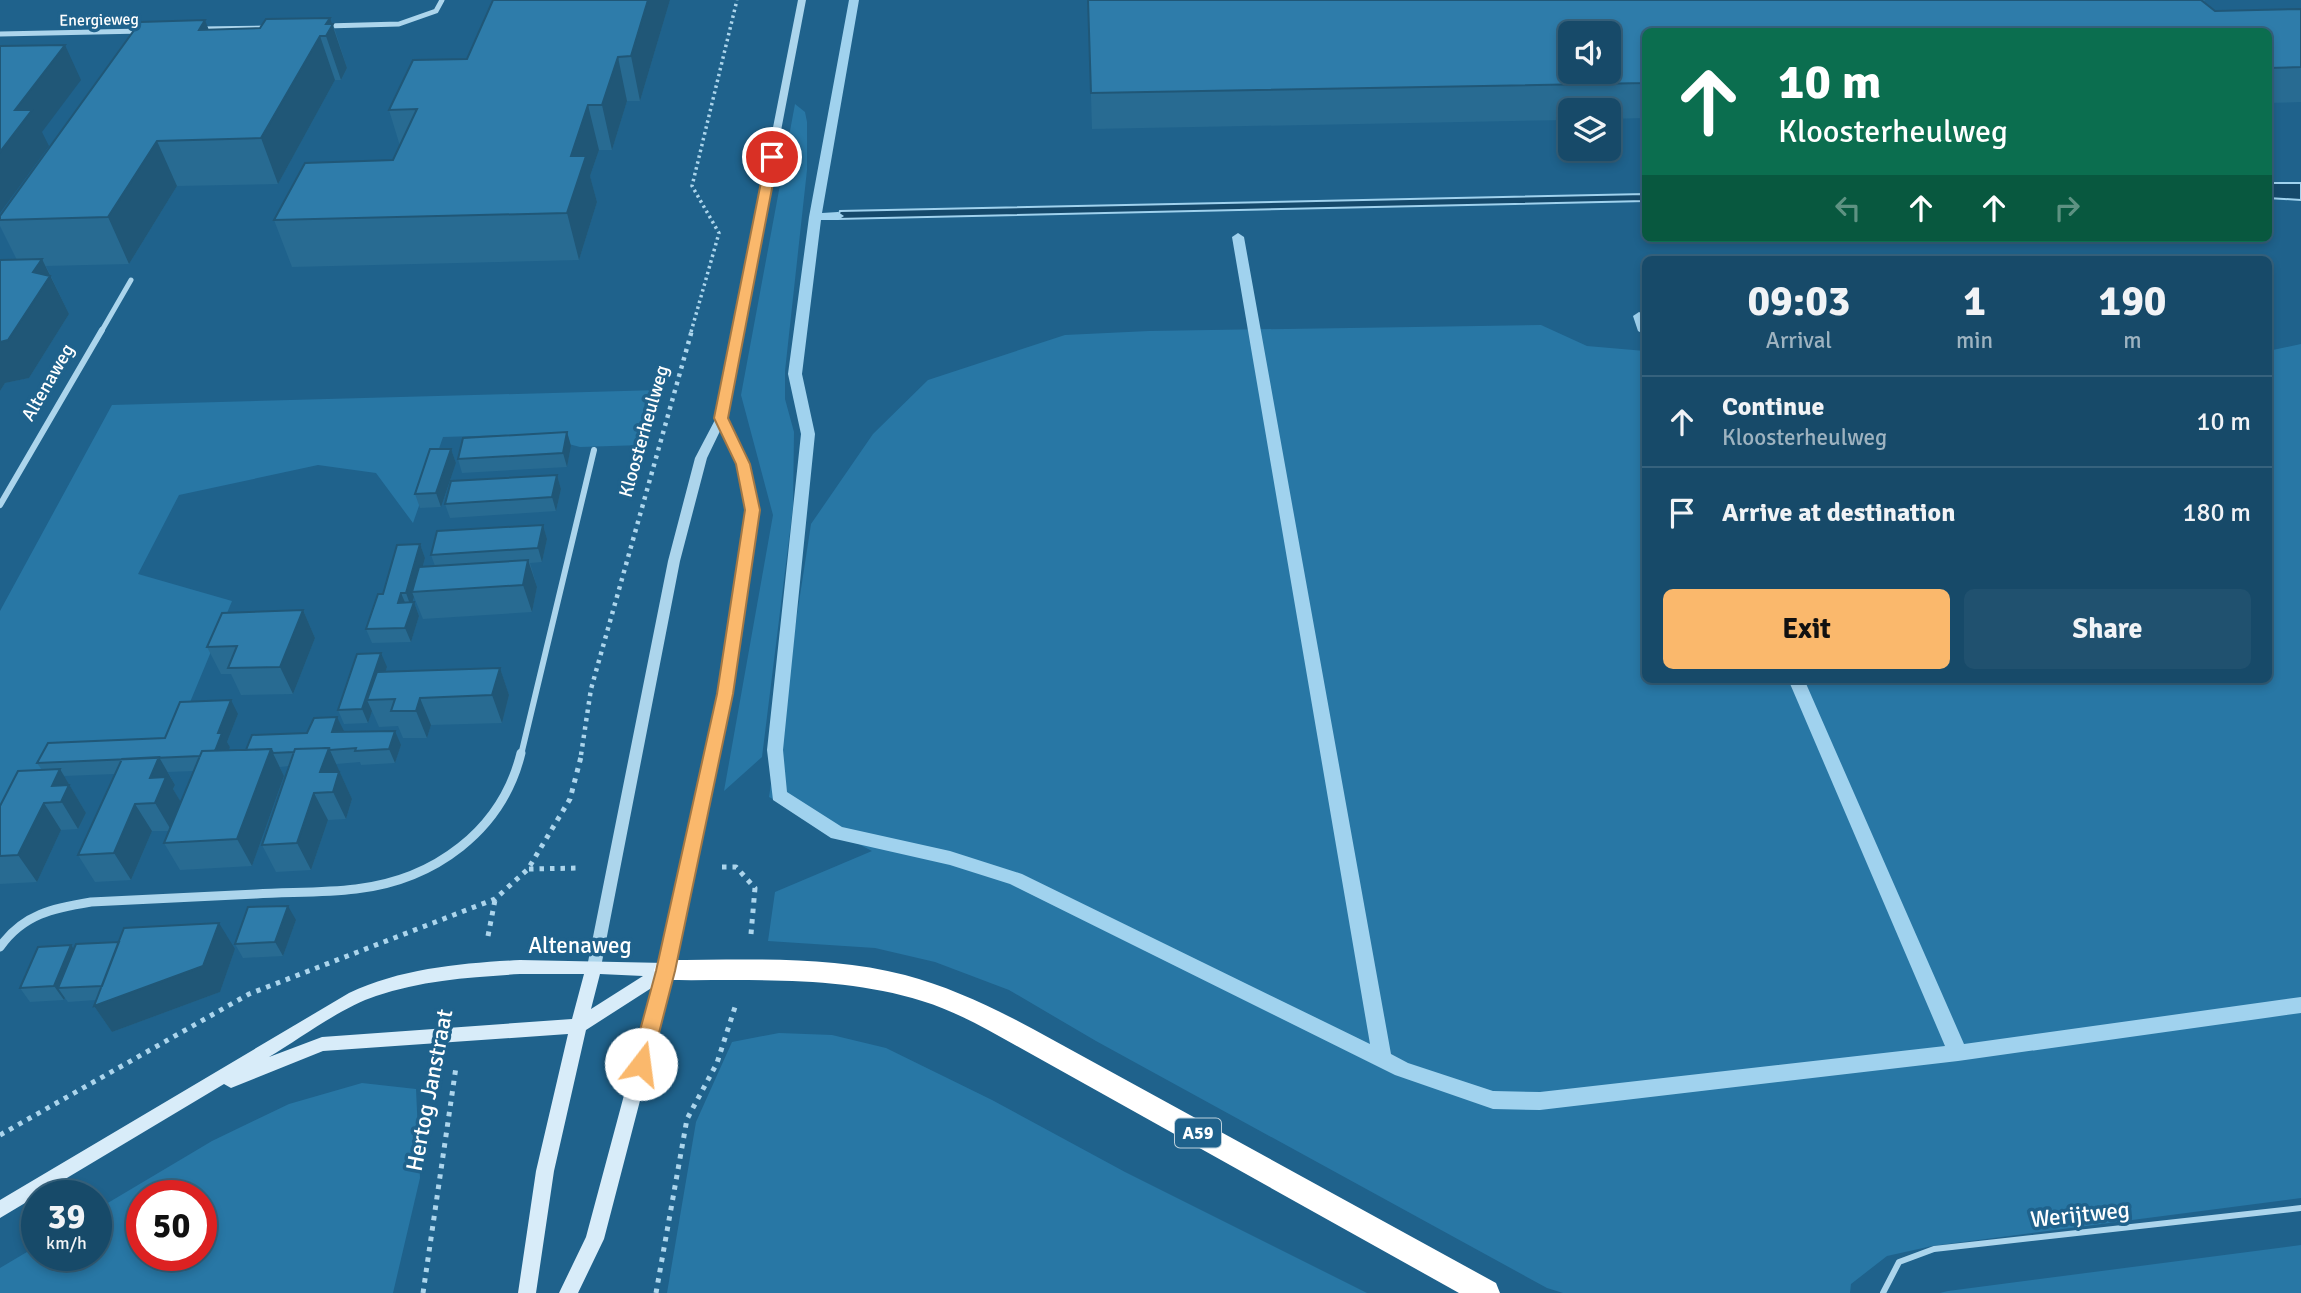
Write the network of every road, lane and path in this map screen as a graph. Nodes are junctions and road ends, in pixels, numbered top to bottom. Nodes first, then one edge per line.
1 (442, 0) edge
2 (737, 0) edge
3 (802, 0) edge
4 (317, 26) edge
5 (275, 27) edge
6 (193, 29) edge
7 (152, 30) edge
8 (0, 34) edge
9 (131, 280) dead end
10 (721, 418) junction
11 (594, 450) dead end
12 (0, 505) edge
13 (755, 888) dead end
14 (495, 899) junction
15 (0, 947) edge
16 (594, 967) junction
17 (480, 970) junction
18 (666, 971) junction
19 (745, 971) junction
20 (578, 1026) junction
21 (463, 1033) junction
22 (194, 1095) junction
23 (0, 1135) edge
24 (2301, 1208) edge
25 (0, 1210) edge
26 (423, 1293) edge
27 (527, 1293) edge
28 (568, 1293) edge
29 (656, 1293) edge
30 (1486, 1293) edge
31 (1883, 1293) edge

1 - 4 street
2 - 14 path, Kloosterheulweg
3 - 10 street
5 - 6 street
7 - 8 street, Energieweg
9 - 12 street, Altenaweg
10 - 16 street
10 - 18 street
11 - 15 street
13 - 19 path
14 - 17 path
14 - 23 path
16 - 17 main road, Altenaweg
16 - 18 main road, Altenaweg
16 - 20 main road
17 - 22 main road, Altenaweg
18 - 19 highway, A59
18 - 20 main road, Altenaweg
18 - 28 main road
19 - 29 path
19 - 30 highway, A59
20 - 21 main road, Altenaweg
20 - 27 main road
21 - 22 main road, Altenaweg
21 - 26 path, Hertog Janstraat
22 - 25 main road, Altenaweg
24 - 31 lane, Werijtweg

